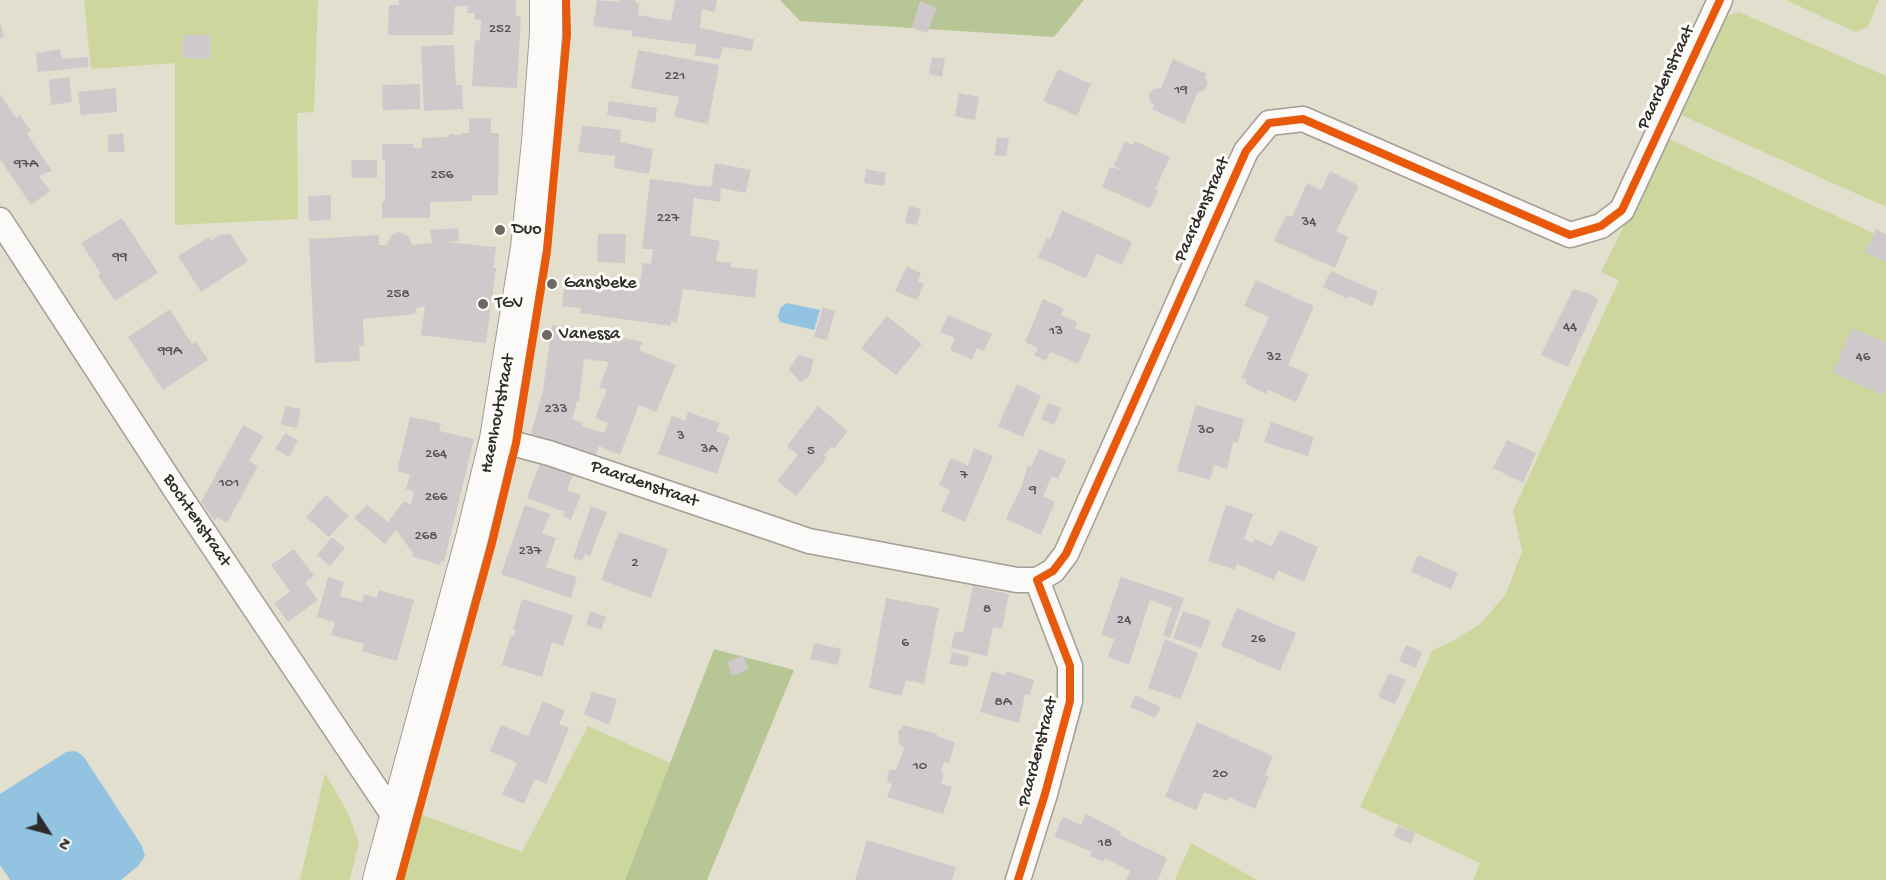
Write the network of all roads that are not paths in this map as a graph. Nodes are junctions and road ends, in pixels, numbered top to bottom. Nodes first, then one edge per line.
1 (546, 0) edge
2 (1720, 0) edge
3 (0, 220) edge
4 (496, 439) junction
5 (1037, 580) junction
6 (396, 819) junction
7 (379, 880) edge
8 (1018, 880) edge

1 - 4 street, Haenhoutstraat
2 - 5 street, Paardenstraat
3 - 6 street, Bochtenstraat
4 - 5 street, Paardenstraat
4 - 6 street, Haenhoutstraat
5 - 8 street, Paardenstraat
6 - 7 street, Haenhoutstraat

